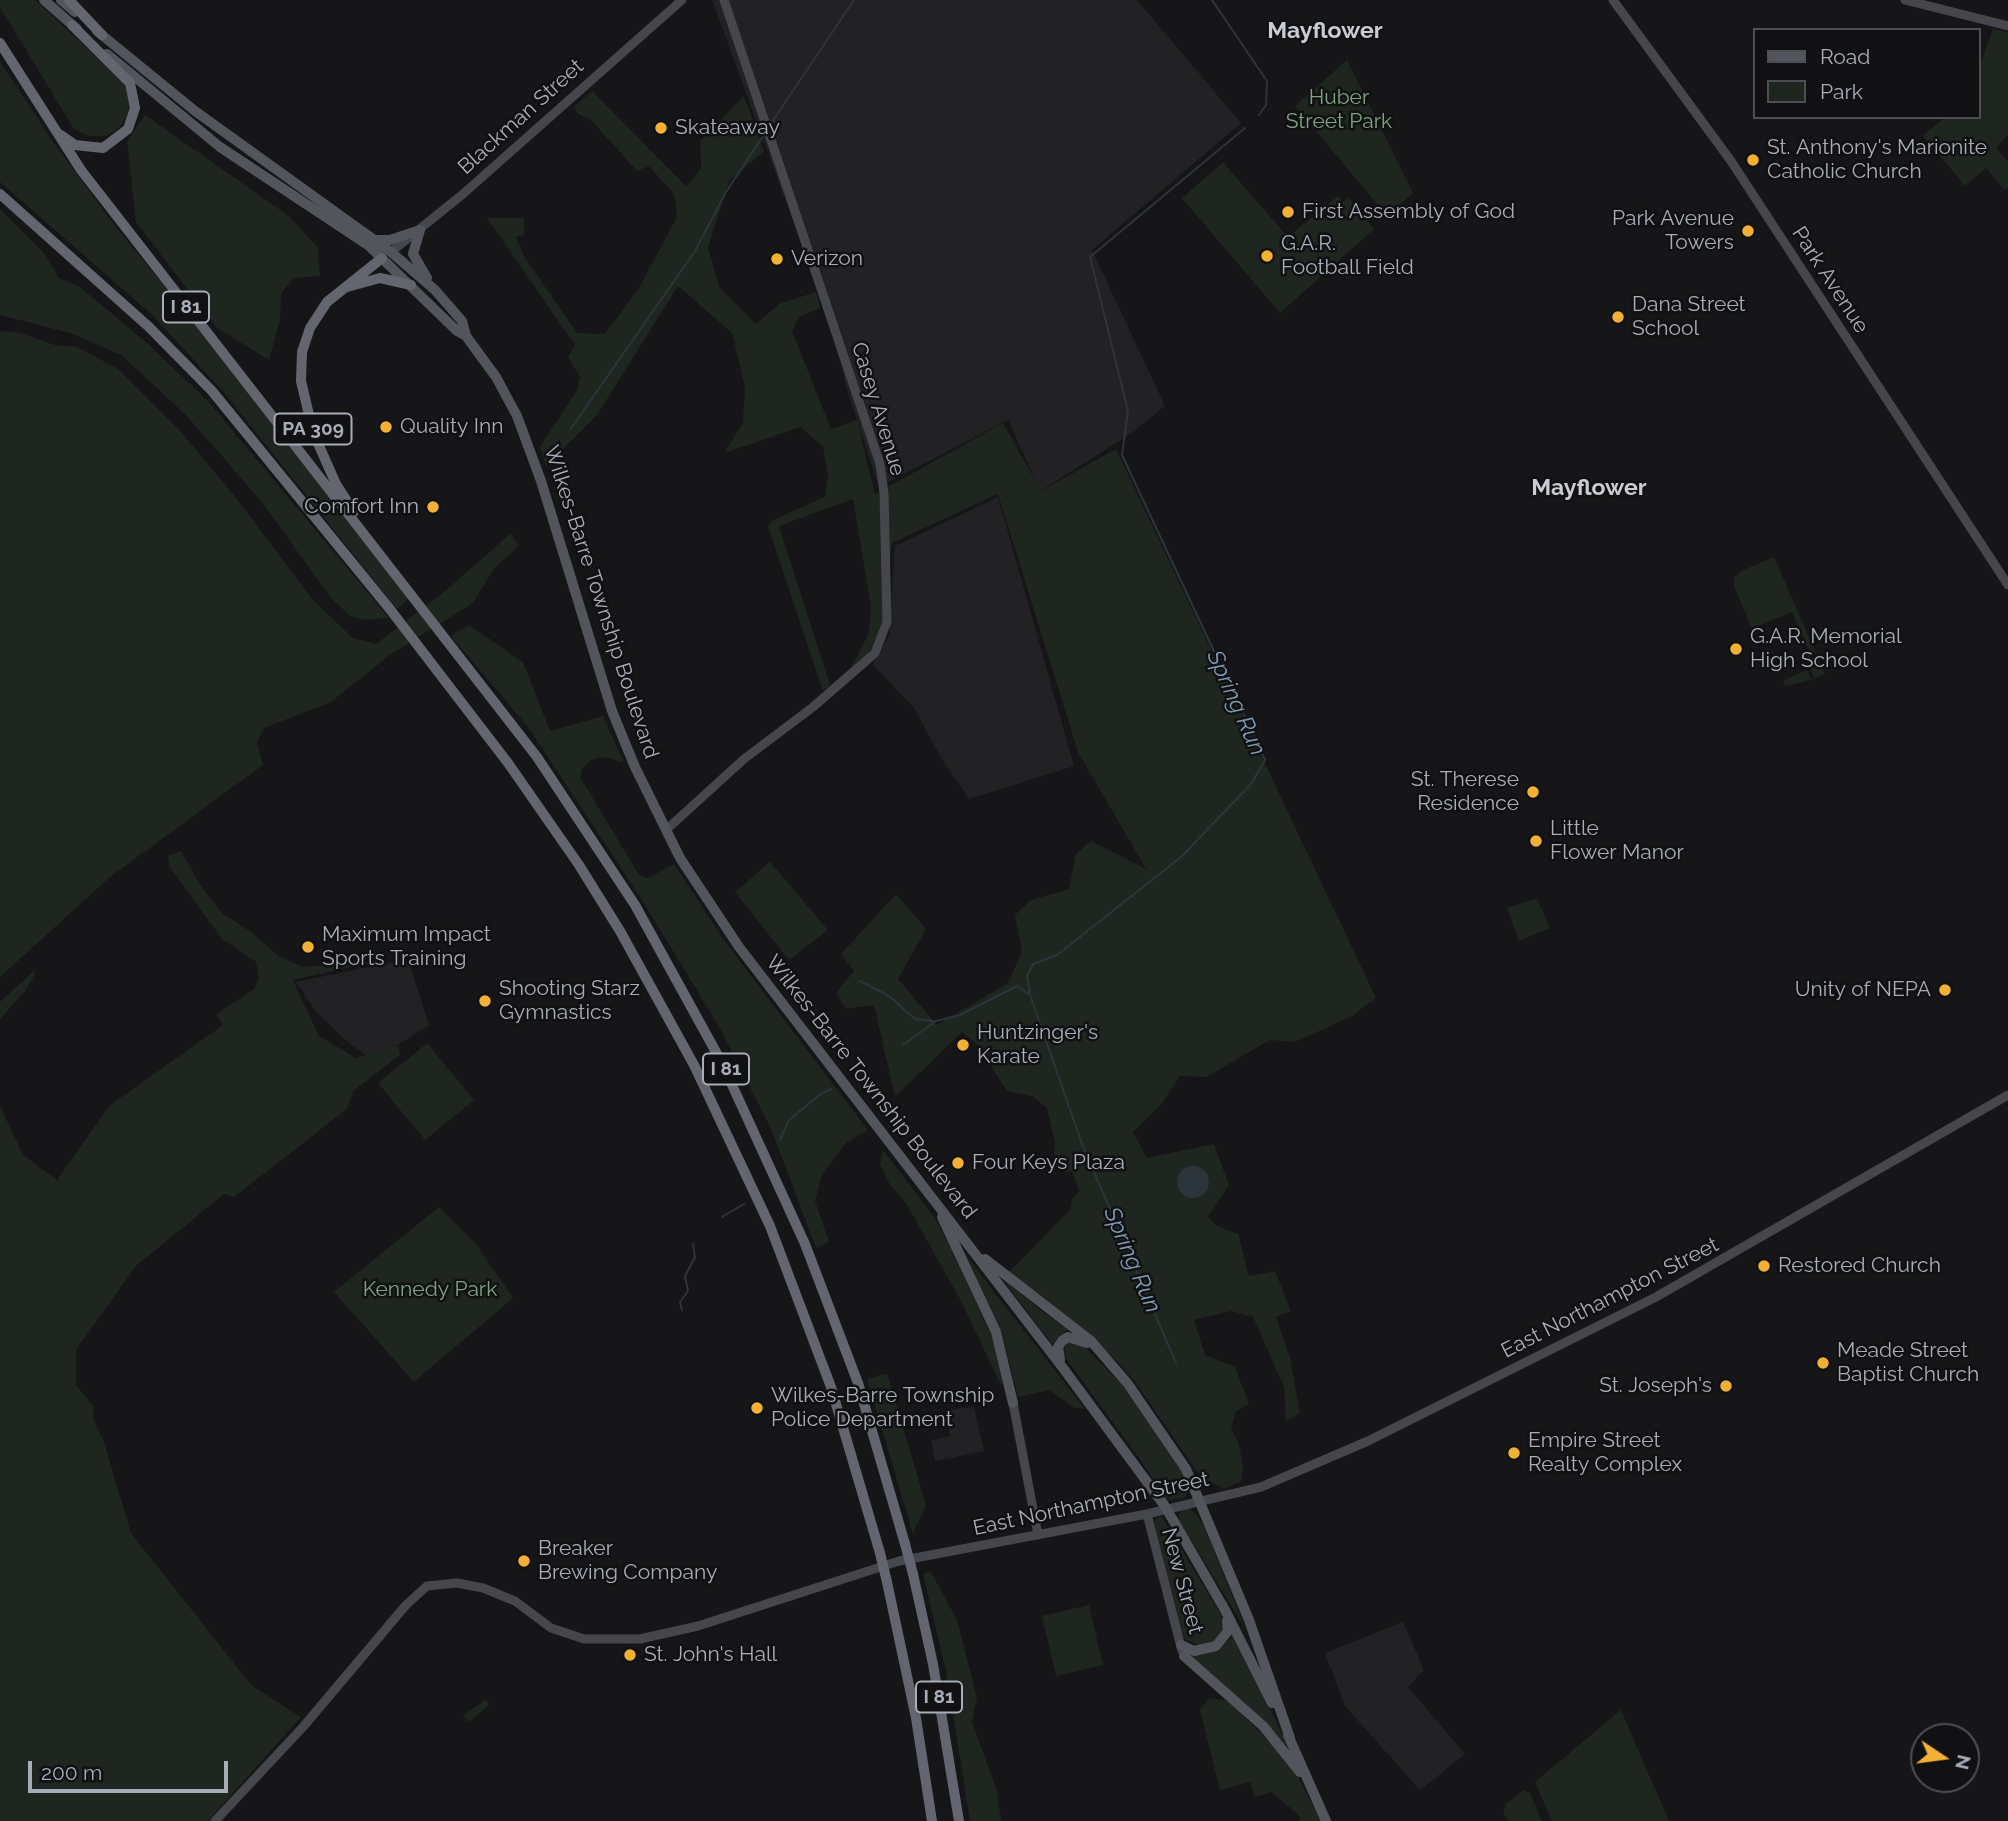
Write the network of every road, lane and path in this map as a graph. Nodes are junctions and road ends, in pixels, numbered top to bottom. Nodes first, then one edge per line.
1 (44, 0) edge
2 (61, 0) edge
3 (69, 0) edge
4 (682, 0) edge
5 (724, 0) edge
6 (1613, 0) edge
7 (1905, 0) edge
8 (72, 25) junction
9 (2008, 26) edge
10 (102, 35) junction
11 (0, 43) edge
12 (45, 116) junction
13 (0, 194) edge
14 (420, 230) junction
15 (373, 240) junction
16 (386, 255) junction
17 (411, 285) junction
18 (338, 290) junction
19 (435, 290) junction
20 (466, 336) junction
21 (385, 562) junction
22 (2008, 585) edge
23 (666, 830) junction
24 (2008, 1095) edge
25 (936, 1204) junction
26 (976, 1253) junction
27 (1096, 1349) junction
28 (1063, 1368) junction
29 (1013, 1403) joint
30 (1200, 1500) junction
31 (1147, 1514) junction
32 (1038, 1535) junction
33 (1225, 1610) junction
34 (1181, 1645) junction
35 (1184, 1657) joint
36 (1290, 1738) junction
37 (1317, 1801) junction
38 (215, 1821) edge
39 (932, 1821) edge
40 (959, 1821) edge
41 (1326, 1821) edge

1 - 8 main road, Wilkes-Barre Township Boulevard
2 - 10 main road, Wilkes-Barre Township Boulevard
3 - 10 highway
4 - 14 main road, Blackman Street
5 - 23 main road, Casey Avenue
6 - 22 main road, Park Avenue
7 - 9 main road
8 - 12 highway
8 - 16 main road, Wilkes-Barre Township Boulevard
10 - 15 main road, Wilkes-Barre Township Boulevard
11 - 12 highway, I 81
12 - 21 highway, I 81
13 - 39 highway, I 81, bridge
14 - 15 main road
14 - 16 main road, Blackman Street
14 - 19 main road
15 - 16 main road, Wilkes-Barre Township Boulevard
16 - 17 main road, Wilkes-Barre Township Boulevard
16 - 18 highway, PA 309
16 - 19 main road, Wilkes-Barre Township Boulevard
17 - 18 highway
17 - 20 main road, Wilkes-Barre Township Boulevard
18 - 21 highway, PA 309
19 - 20 main road, Wilkes-Barre Township Boulevard
20 - 23 main road, Wilkes-Barre Township Boulevard
21 - 40 highway, I 81, bridge
23 - 25 main road, Wilkes-Barre Township Boulevard
24 - 30 main road, East Northampton Street
25 - 26 main road, Wilkes-Barre Township Boulevard
25 - 29 main road
26 - 27 main road
26 - 28 main road, Wilkes-Barre Township Boulevard
27 - 28 main road
27 - 30 main road
28 - 33 main road, Wilkes-Barre Township Boulevard, bridge
29 - 32 main road
30 - 31 main road, East Northampton Street
30 - 36 main road
31 - 32 main road, East Northampton Street
31 - 34 main road, New Street
32 - 38 main road, East Northampton Street
33 - 34 main road
33 - 36 main road, Wilkes-Barre Township Boulevard
34 - 35 main road, New Street
35 - 37 main road
36 - 37 main road, Wilkes-Barre Township Boulevard
37 - 41 main road, Wilkes-Barre Township Boulevard

